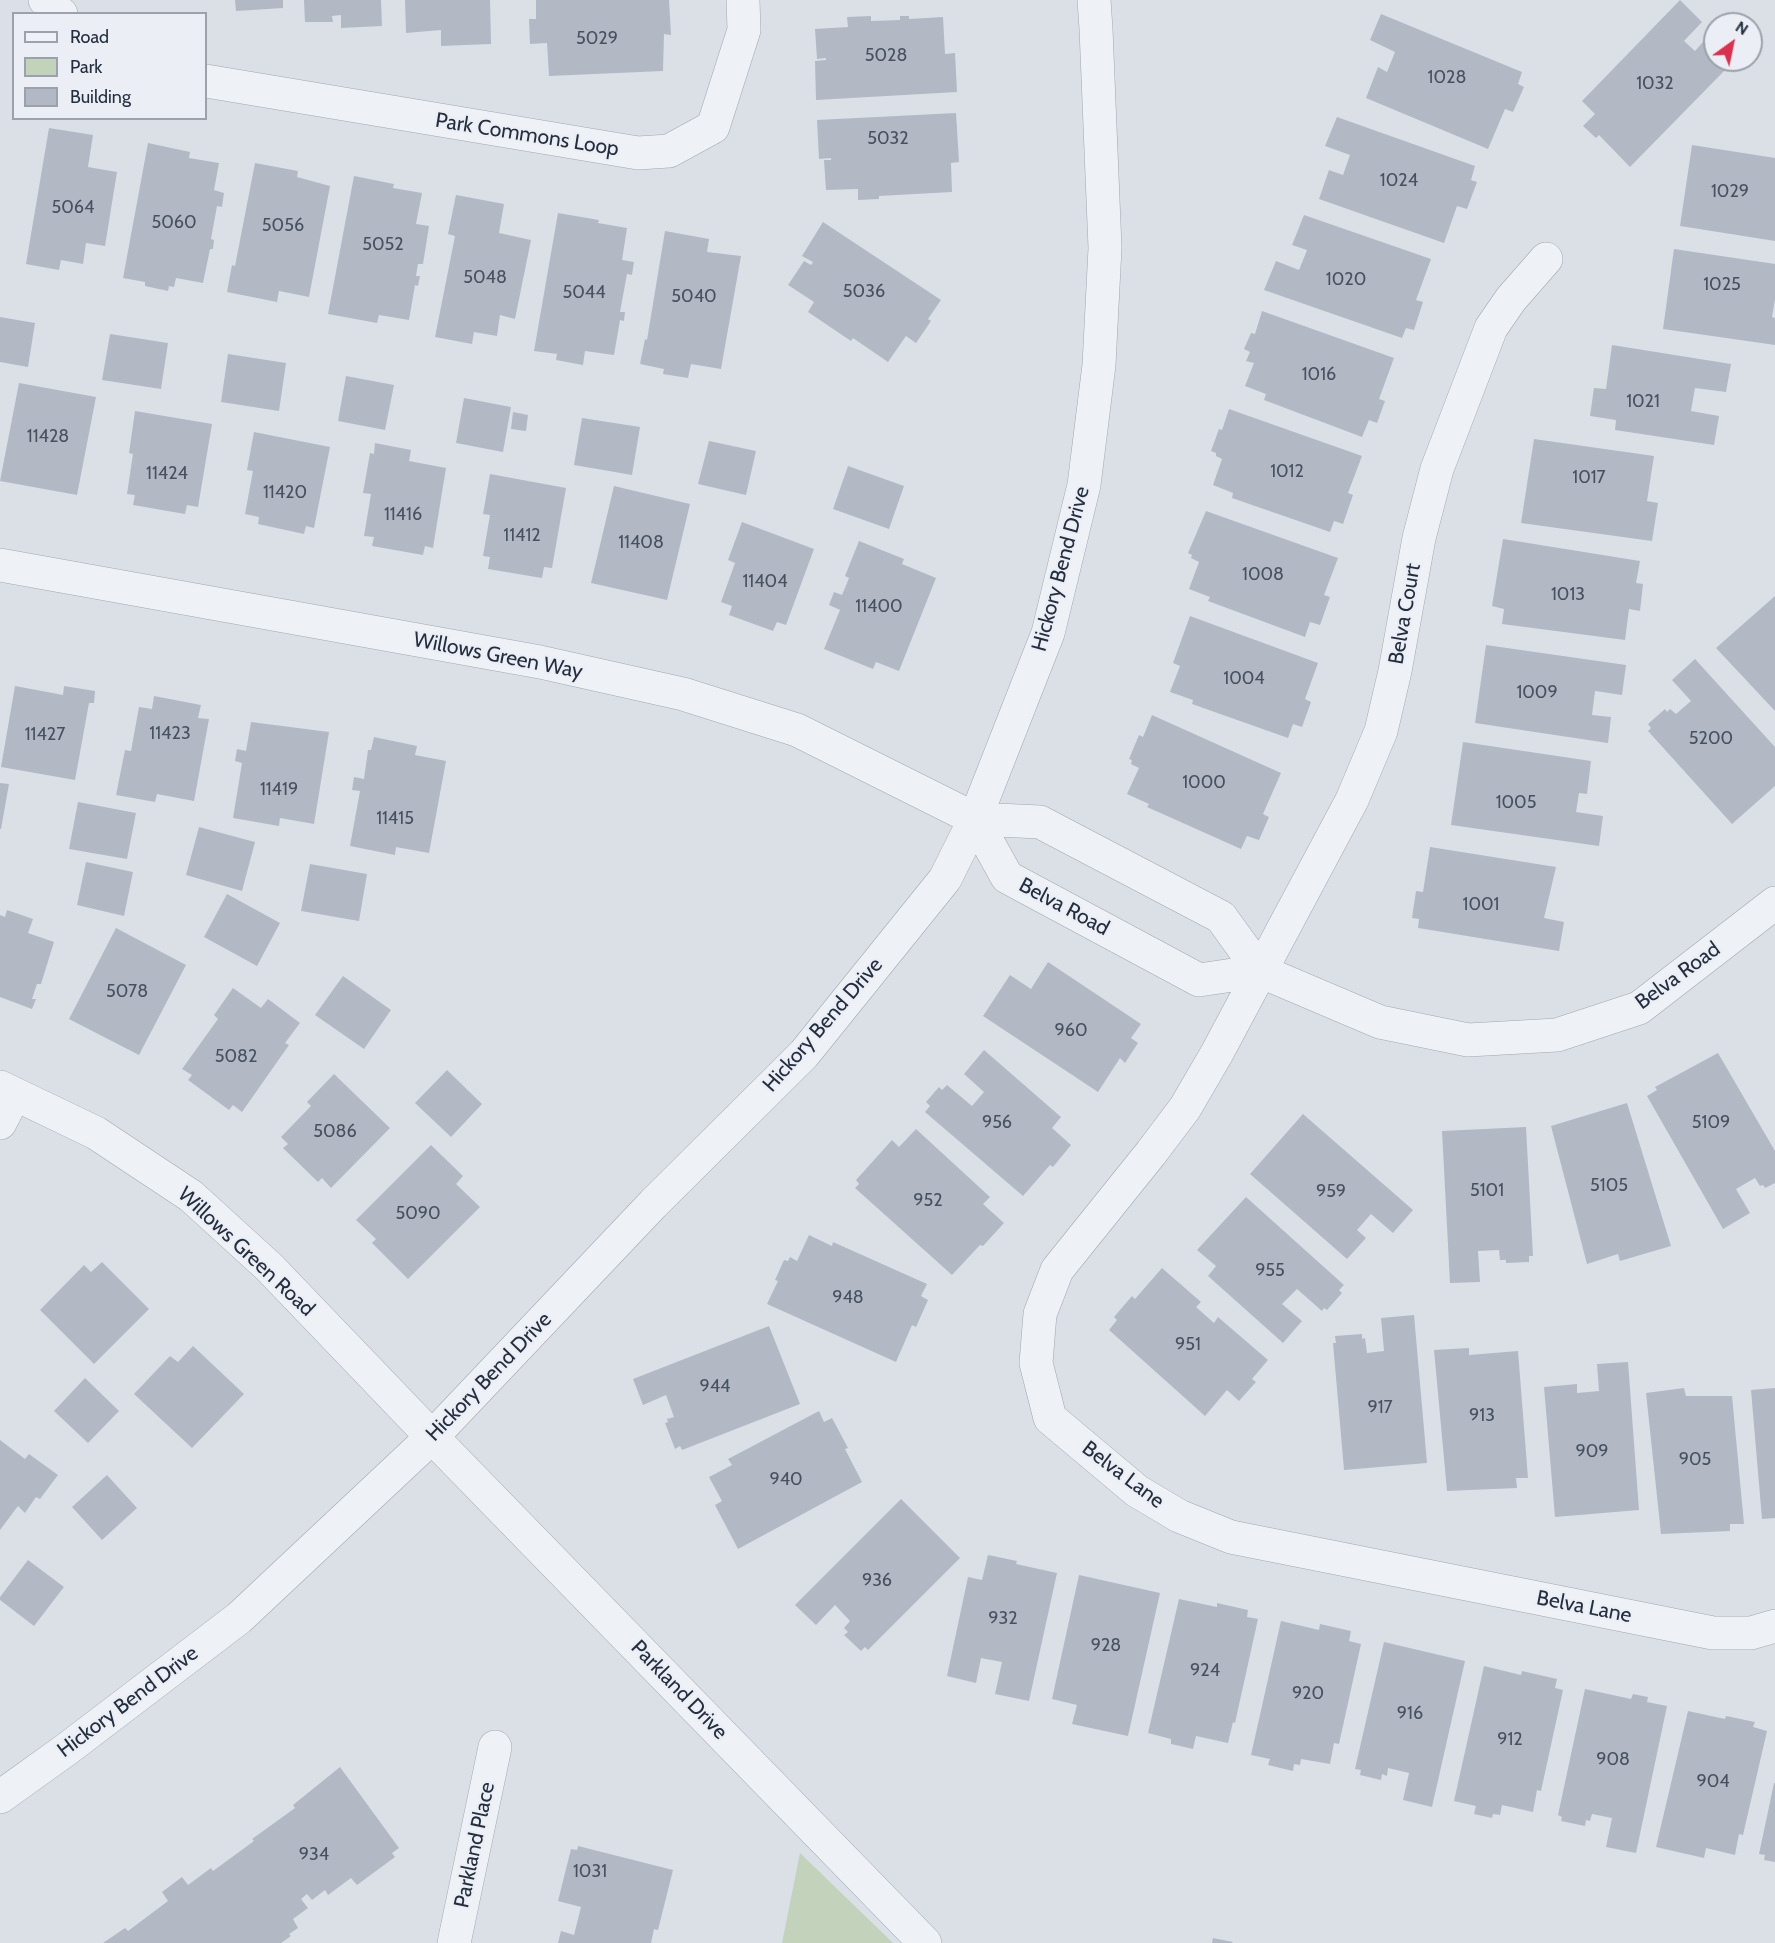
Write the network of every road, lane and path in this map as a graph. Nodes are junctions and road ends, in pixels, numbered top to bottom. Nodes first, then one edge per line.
1 (45, 0) edge
2 (743, 0) edge
3 (1094, 0) edge
4 (59, 12) edge
5 (207, 81) edge
6 (1546, 259) dead end
7 (0, 565) edge
8 (975, 819) junction
9 (1775, 903) edge
10 (1260, 971) junction
11 (7, 1090) edge
12 (0, 1124) edge
13 (432, 1437) junction
14 (1775, 1626) edge
15 (495, 1747) dead end
16 (0, 1797) edge
17 (454, 1943) edge
18 (925, 1943) edge

1 - 4 street
2 - 5 street, Park Commons Loop
3 - 8 street, Hickory Bend Drive
6 - 10 street, Belva Court
7 - 8 street, Willows Green Way
8 - 10 street
8 - 10 street, Belva Road
8 - 13 street, Hickory Bend Drive
9 - 10 street, Belva Road
10 - 14 street, Belva Lane
11 - 12 street
11 - 13 street, Willows Green Road
13 - 16 street, Hickory Bend Drive
13 - 18 street, Parkland Drive
15 - 17 street, Parkland Place

